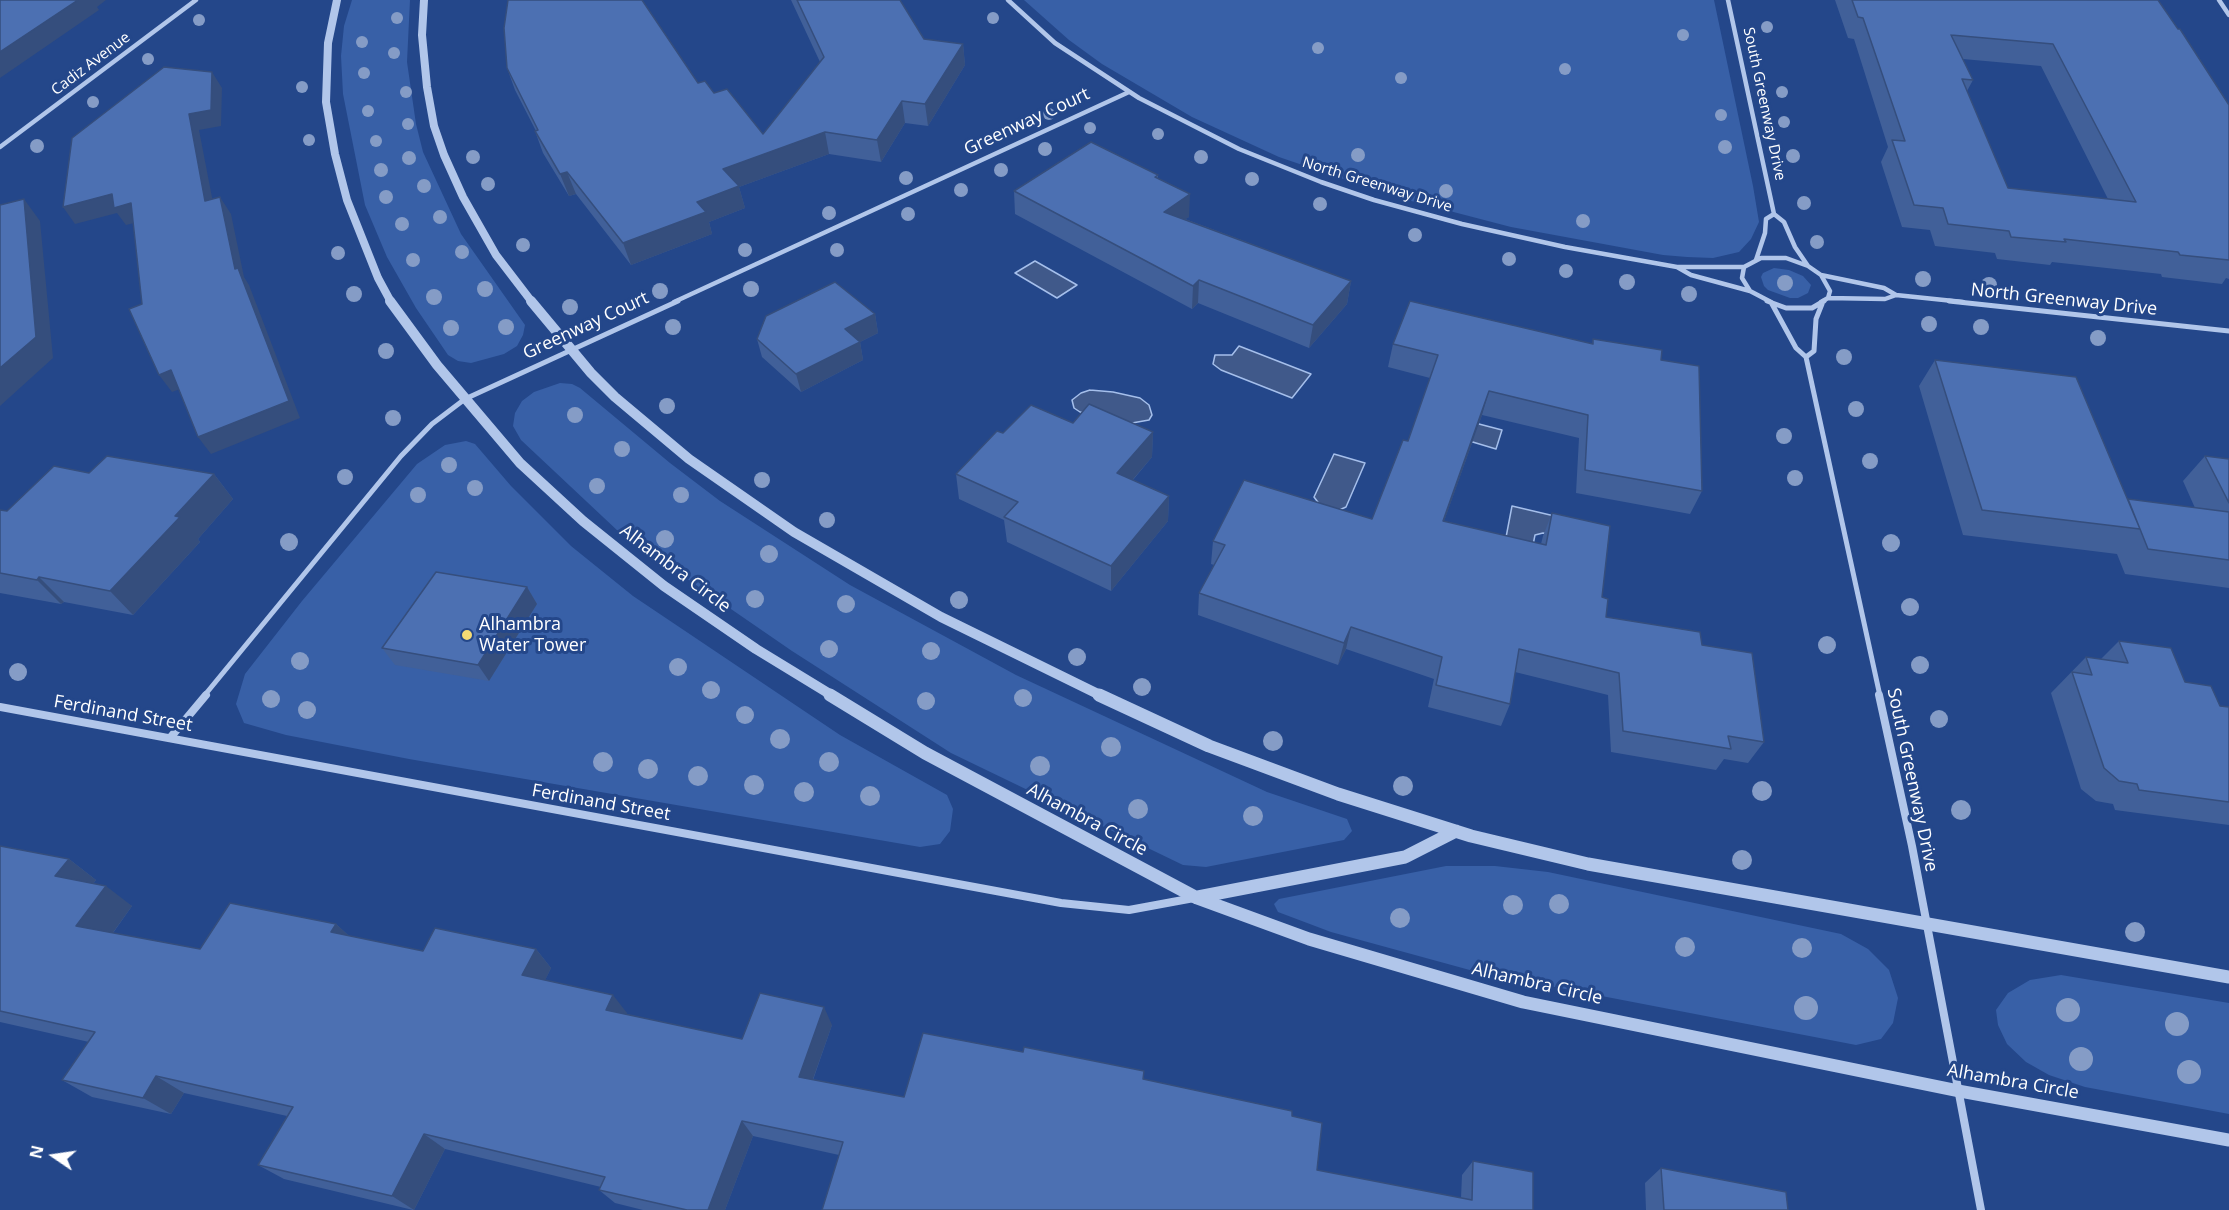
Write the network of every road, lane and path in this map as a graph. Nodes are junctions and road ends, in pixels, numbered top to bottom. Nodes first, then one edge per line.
1 (196, 0) edge
2 (337, 0) edge
3 (424, 0) edge
4 (1008, 0) edge
5 (1728, 0) edge
6 (2218, 0) edge
7 (2229, 15) edge
8 (1129, 92) junction
9 (0, 147) edge
10 (1774, 214) junction
11 (1756, 260) junction
12 (1808, 266) junction
13 (1677, 267) junction
14 (1744, 267) junction
15 (1821, 275) junction
16 (1750, 291) junction
17 (1896, 295) junction
18 (1828, 298) junction
19 (1772, 304) junction
20 (1822, 304) junction
21 (2229, 332) edge
22 (570, 349) junction
23 (1806, 357) junction
24 (465, 399) junction
25 (0, 707) edge
26 (170, 738) junction
27 (1456, 831) junction
28 (1197, 897) junction
29 (1926, 922) junction
30 (2229, 977) edge
31 (1959, 1091) junction
32 (2229, 1140) edge
33 (1981, 1210) edge

1 - 9 street, Cadiz Avenue
2 - 24 street, Alhambra Circle
3 - 22 street
4 - 8 street, North Greenway Drive
5 - 10 street, South Greenway Drive
6 - 7 street
8 - 13 street, North Greenway Drive
8 - 22 street, Greenway Court
10 - 11 street
10 - 12 street, South Greenway Drive
11 - 12 street
11 - 14 street
12 - 15 street
13 - 14 street, North Greenway Drive
13 - 16 street, North Greenway Drive
14 - 16 street
15 - 17 street, North Greenway Drive
15 - 18 street
16 - 19 street, North Greenway Drive
17 - 18 street, North Greenway Drive
17 - 21 street, North Greenway Drive
18 - 20 street
19 - 20 street
19 - 23 street, South Greenway Drive
20 - 23 street
22 - 24 street, Greenway Court
22 - 27 street
23 - 29 street, South Greenway Drive
24 - 26 street, Greenway Court
24 - 28 street, Alhambra Circle
25 - 26 street, Ferdinand Street
26 - 28 street, Ferdinand Street
27 - 28 street
27 - 29 street
28 - 31 street, Alhambra Circle
29 - 30 street
29 - 31 street, South Greenway Drive
31 - 32 street, Alhambra Circle
31 - 33 street, South Greenway Drive

